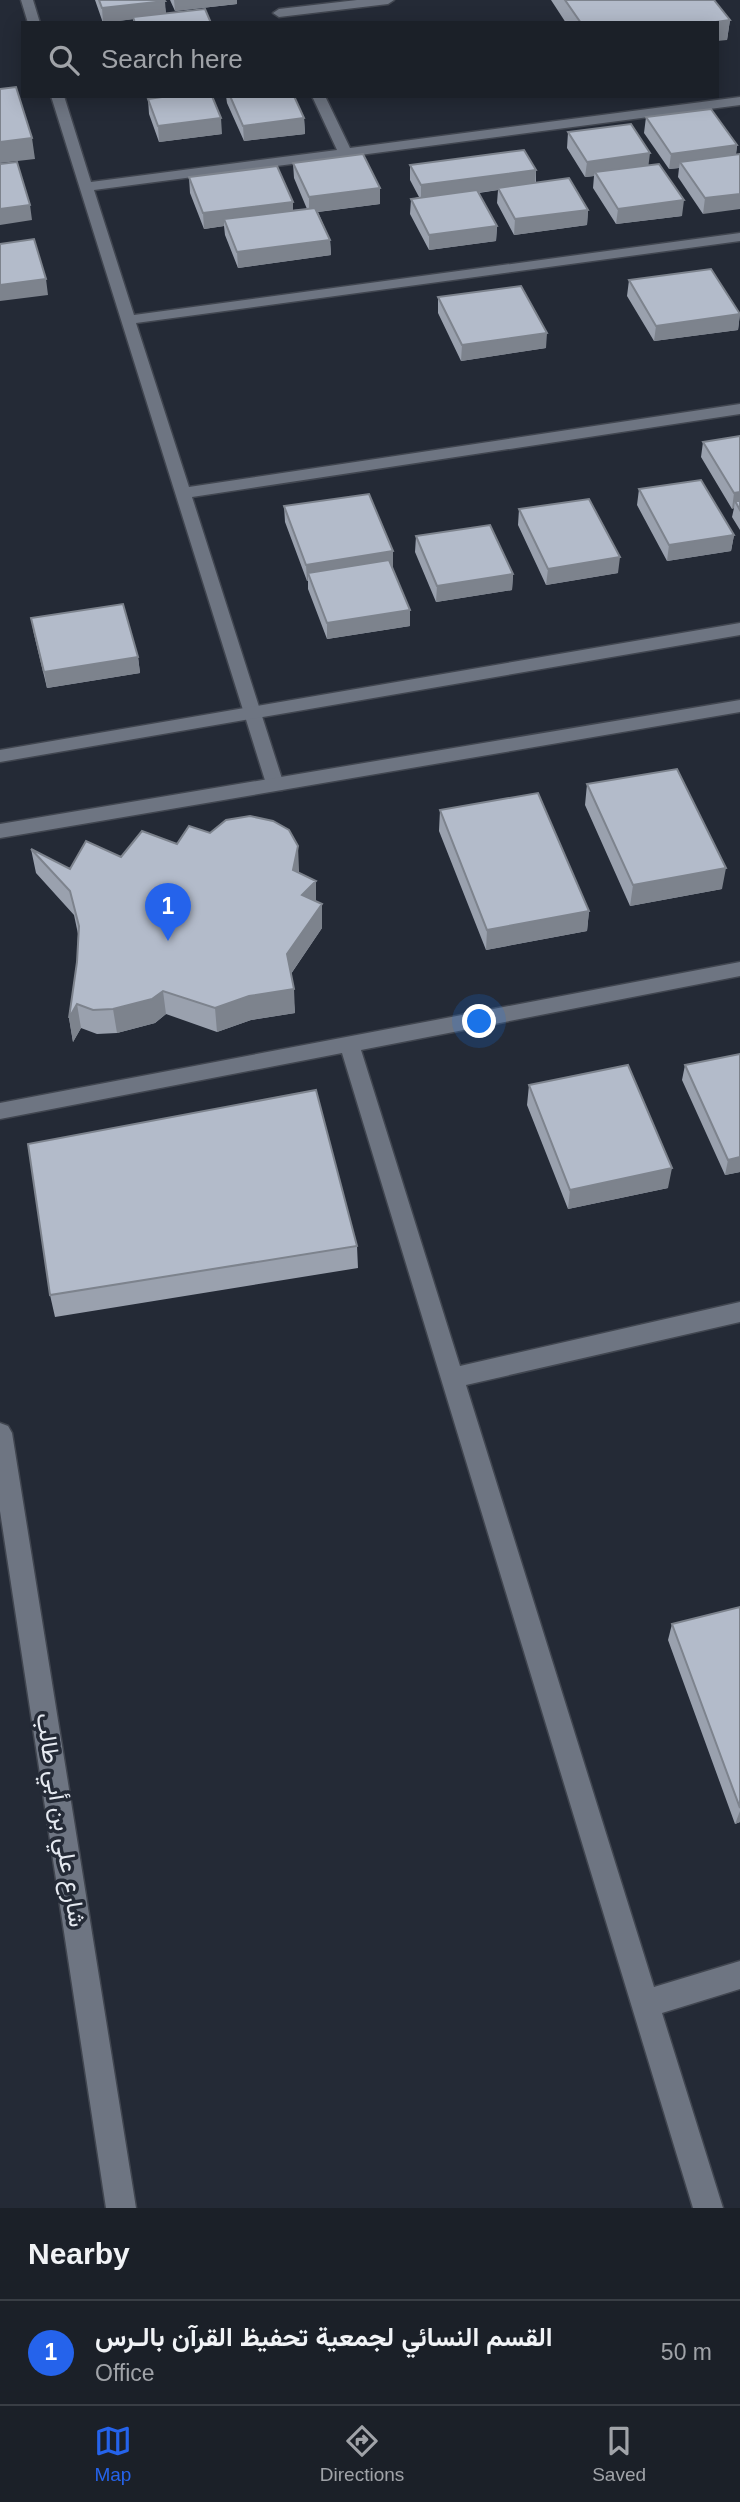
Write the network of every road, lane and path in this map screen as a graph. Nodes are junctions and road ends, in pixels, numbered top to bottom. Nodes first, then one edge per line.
1 (27, 0) edge
2 (273, 0) edge
3 (388, 0) edge
4 (281, 18) edge
5 (33, 21) edge
6 (58, 98) edge
7 (319, 98) edge
8 (740, 101) edge
9 (345, 153) junction
10 (86, 187) junction
11 (740, 237) edge
12 (128, 320) junction
13 (740, 408) edge
14 (183, 492) junction
15 (740, 629) edge
16 (740, 706) edge
17 (252, 713) junction
18 (0, 756) edge
19 (275, 785) junction
20 (0, 831) edge
21 (740, 969) edge
22 (349, 1044) junction
23 (0, 1111) edge
24 (740, 1312) edge
25 (452, 1378) junction
26 (0, 1433) edge
27 (740, 1975) edge
28 (645, 2004) junction
29 (121, 2208) edge
30 (708, 2208) edge

1 - 5 street
2 - 4 street
3 - 4 street
6 - 10 street
7 - 9 street
8 - 9 street
9 - 10 street
10 - 12 street
11 - 12 street
12 - 14 street
13 - 14 street
14 - 17 street
15 - 17 street
16 - 19 street
17 - 18 street
17 - 19 street
19 - 20 street
21 - 22 street
22 - 23 street
22 - 25 street
24 - 25 street
25 - 28 street
26 - 29 street, شارع علي بن أبي طالب
27 - 28 street
28 - 30 street

